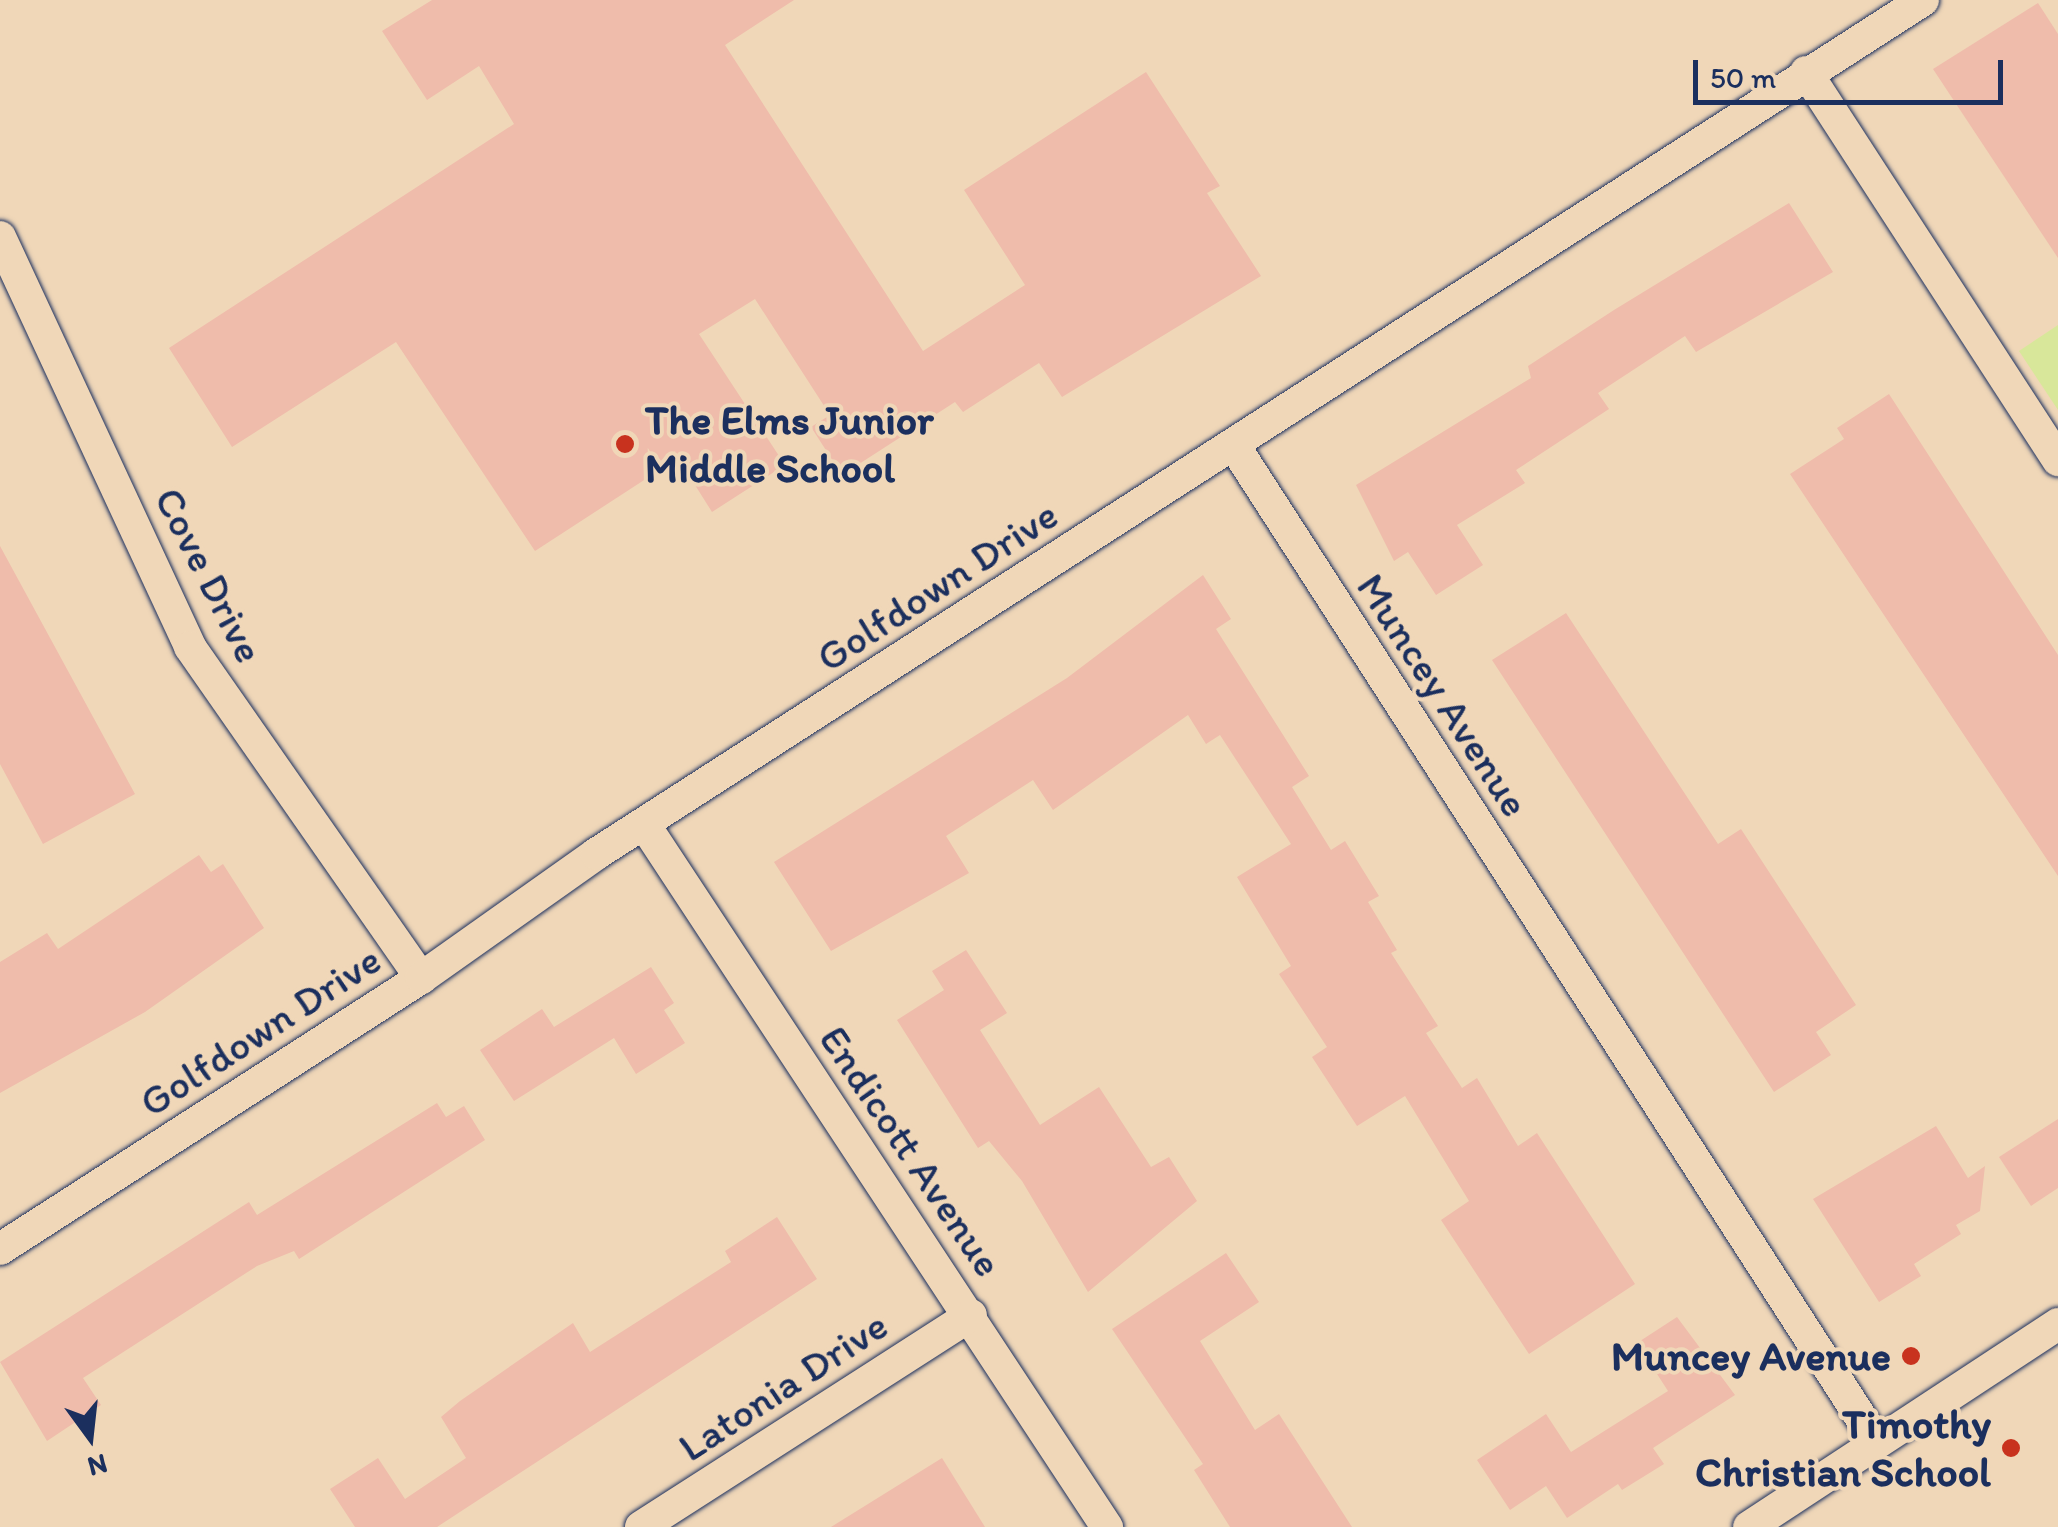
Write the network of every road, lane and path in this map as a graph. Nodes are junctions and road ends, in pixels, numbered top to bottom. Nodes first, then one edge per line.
1 (1922, 0) edge
2 (1806, 72) junction
3 (0, 236) edge
4 (1235, 446) junction
5 (2058, 460) edge
6 (644, 824) junction
7 (421, 978) junction
8 (0, 1250) edge
9 (971, 1315) junction
10 (2058, 1324) edge
11 (1876, 1442) junction
12 (641, 1527) edge
13 (1107, 1527) edge
14 (1749, 1527) edge

1 - 2 street, Golfdown Drive
2 - 4 street, Golfdown Drive
2 - 5 street
3 - 7 street, Cove Drive
4 - 6 street, Golfdown Drive
4 - 11 street, Muncey Avenue
6 - 7 street, Golfdown Drive
6 - 9 street, Endicott Avenue
7 - 8 street, Golfdown Drive
9 - 12 street, Latonia Drive
9 - 13 street, Endicott Avenue
10 - 11 street
11 - 14 street

